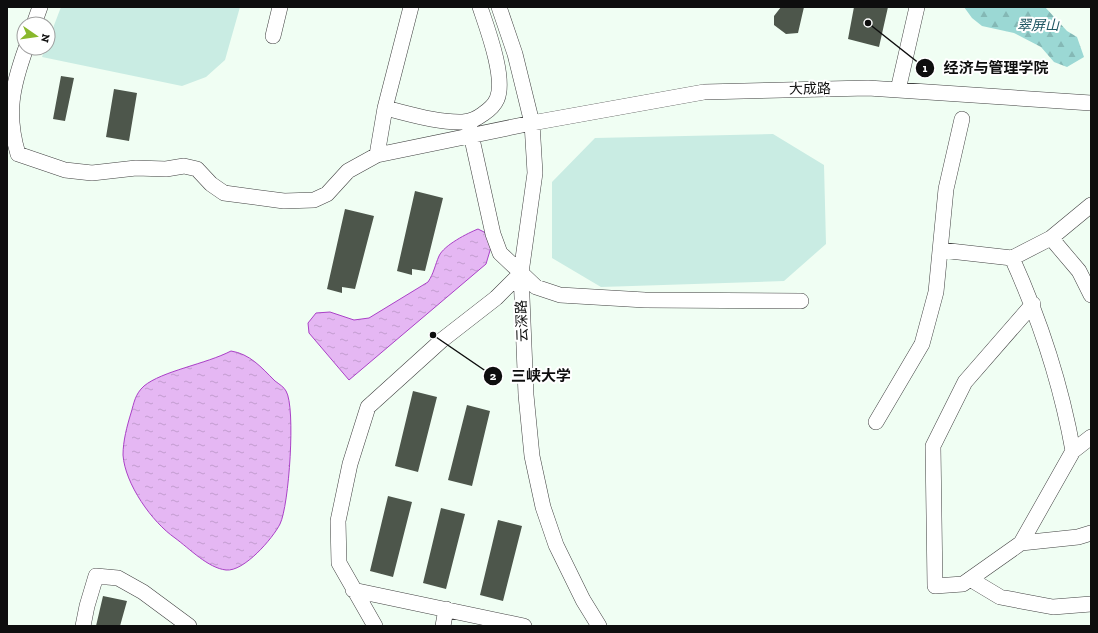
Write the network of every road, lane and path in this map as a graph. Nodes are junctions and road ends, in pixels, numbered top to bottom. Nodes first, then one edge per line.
1 (280, 7) edge
2 (411, 7) edge
3 (480, 7) edge
4 (500, 7) edge
5 (917, 7) edge
6 (273, 36) dead end
7 (23, 56) edge
8 (898, 90) junction
9 (1091, 103) edge
10 (385, 108) junction
11 (962, 119) dead end
12 (532, 123) junction
13 (470, 128) junction
14 (377, 155) junction
15 (1090, 207) edge
16 (1051, 238) junction
17 (941, 250) junction
18 (1012, 258) junction
19 (521, 273) junction
20 (1091, 295) edge
21 (801, 300) dead end
22 (1033, 304) junction
23 (876, 422) dead end
24 (1091, 438) edge
25 (1074, 451) junction
26 (1091, 533) edge
27 (1021, 543) junction
28 (970, 579) junction
29 (353, 590) junction
30 (1091, 604) edge
31 (446, 609) junction
32 (83, 626) edge
33 (189, 626) edge
34 (375, 626) edge
35 (443, 626) edge
36 (524, 626) edge
37 (599, 626) edge

1 - 6 street
2 - 10 street
3 - 13 street
4 - 12 street, 云深路
5 - 8 street
7 - 14 street
8 - 9 street, 大成路
8 - 12 street, 大成路
10 - 13 street
10 - 14 street
11 - 17 street
12 - 13 street, 大成路
12 - 19 street, 云深路
13 - 14 street
13 - 19 street
15 - 16 street
16 - 18 street
16 - 20 street
17 - 18 street
17 - 23 street
18 - 22 street
19 - 21 street
19 - 29 street
19 - 37 street, 云深路
22 - 25 street
22 - 28 street
24 - 25 street
25 - 27 street
26 - 27 street
27 - 28 street
28 - 30 street
29 - 31 street
29 - 34 street
31 - 35 street
31 - 36 street
32 - 33 street

